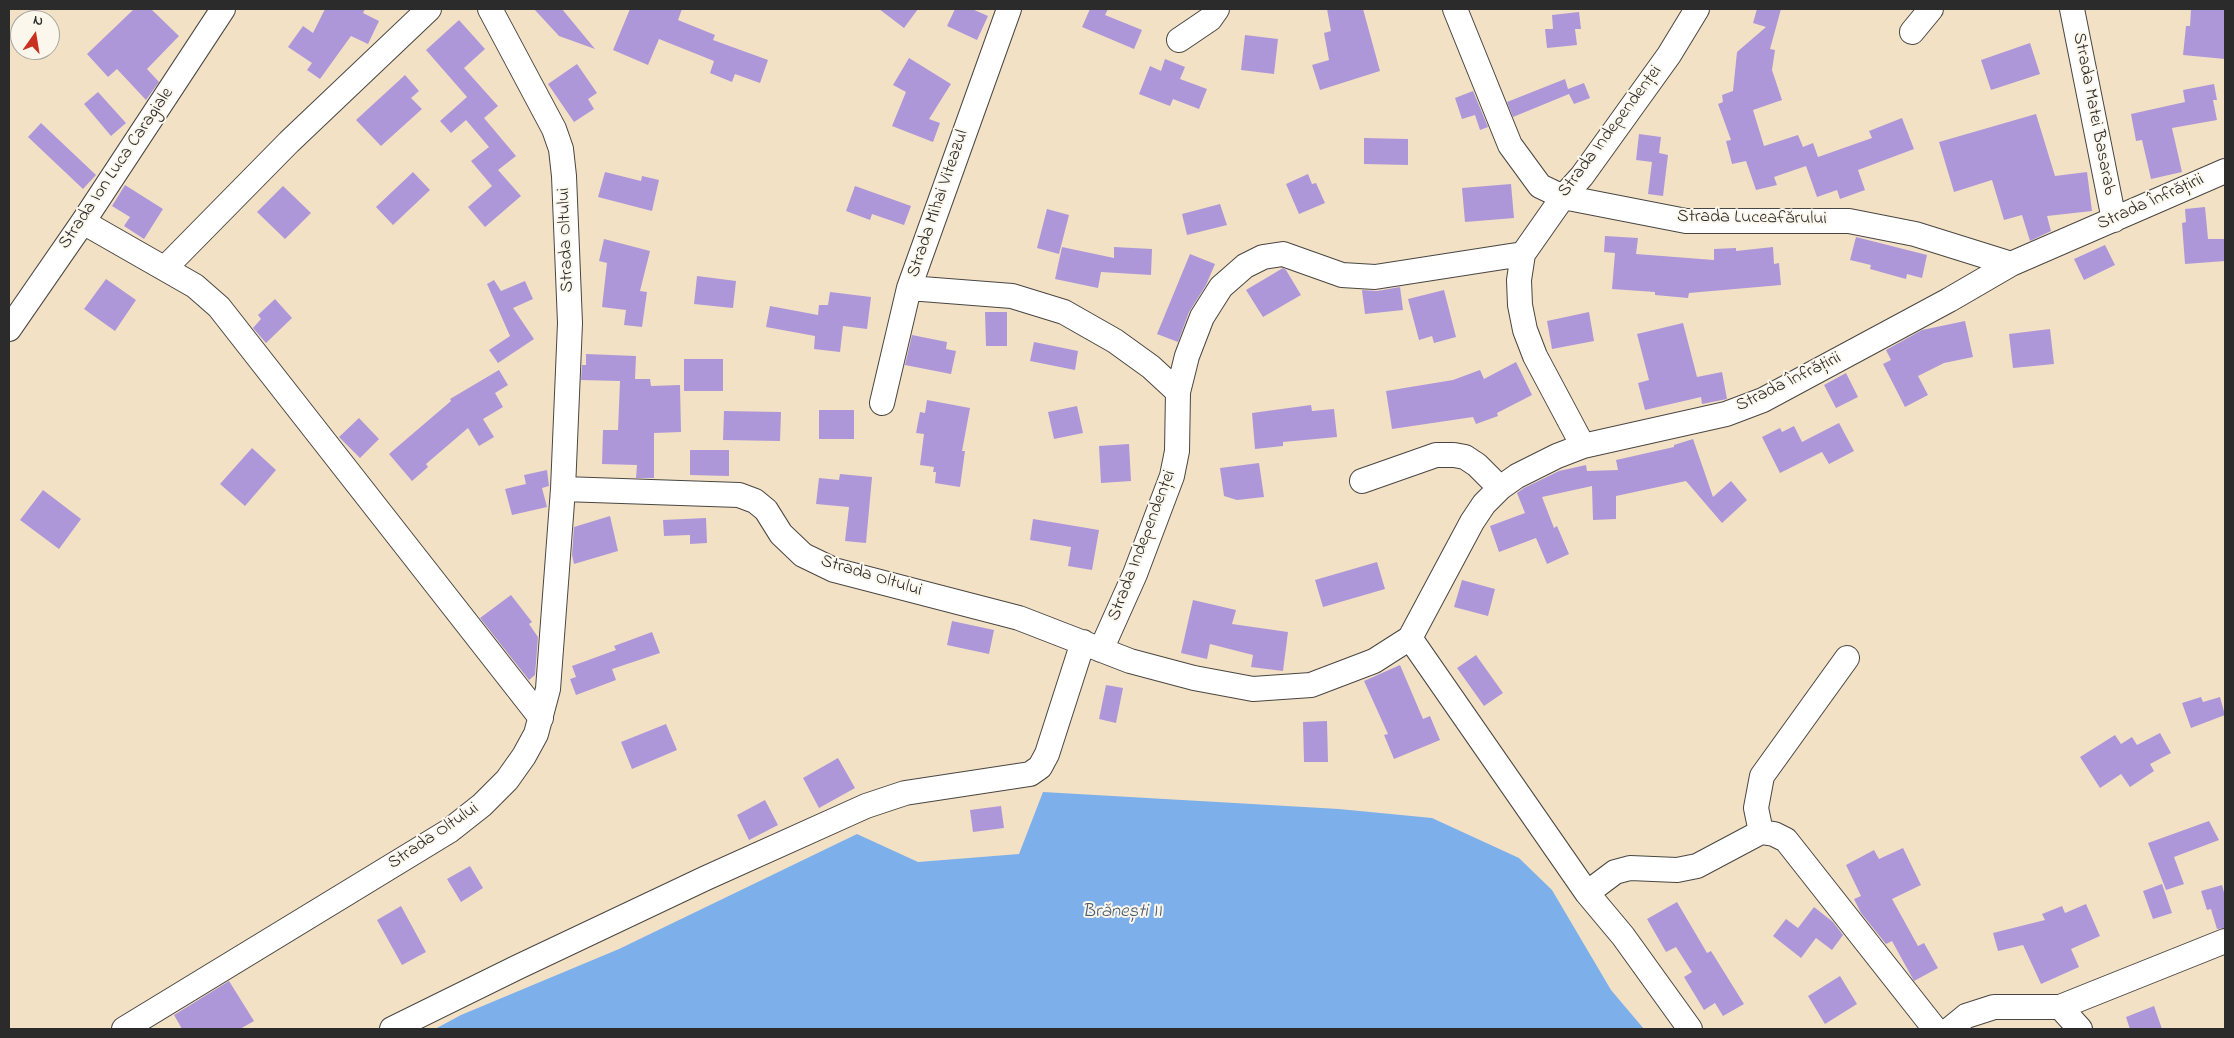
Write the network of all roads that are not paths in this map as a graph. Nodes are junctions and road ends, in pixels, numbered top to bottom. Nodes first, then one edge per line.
1 (223, 9) edge
2 (430, 9) edge
3 (490, 9) edge
4 (1009, 9) edge
5 (1217, 9) edge
6 (1697, 9) edge
7 (1931, 9) edge
8 (2072, 9) edge
9 (1461, 10) edge
10 (1912, 32) dead end
11 (1179, 40) dead end
12 (2225, 171) edge
13 (1562, 196) junction
14 (2114, 220) junction
15 (82, 222) junction
16 (1523, 254) junction
17 (2011, 264) junction
18 (165, 268) junction
19 (909, 288) junction
20 (9, 329) edge
21 (1178, 392) junction
22 (882, 403) dead end
23 (1583, 446) junction
24 (1362, 481) dead end
25 (562, 488) junction
26 (1500, 488) junction
27 (1410, 638) junction
28 (1092, 646) junction
29 (1847, 658) dead end
30 (541, 718) junction
31 (1761, 832) junction
32 (1587, 894) junction
33 (2225, 941) edge
34 (2060, 1007) junction
35 (124, 1029) edge
36 (392, 1029) edge
37 (1690, 1029) edge
38 (1935, 1029) edge
39 (1950, 1029) edge
40 (2080, 1029) edge

1 - 15 street, Strada Ion Luca Caragiale
2 - 18 street
3 - 25 street, Strada Oltului
4 - 19 street, Strada Mihai Viteazul
5 - 11 street
6 - 13 street, Strada Independenței
7 - 10 street
8 - 14 street, Strada Matei Basarab
9 - 13 street, Strada Luceafărului
12 - 14 street, Strada Înfrățirii
13 - 16 street, Strada Independenței
13 - 17 street, Strada Luceafărului
14 - 17 street, Strada Înfrățirii
15 - 18 street
15 - 20 street, Strada Ion Luca Caragiale
16 - 21 street, Strada Independenței
16 - 23 street, Strada Independenței
17 - 23 street, Strada Înfrățirii
18 - 30 street
19 - 21 street
19 - 22 street, Strada Mihai Viteazul
21 - 28 street, Strada Independenței
23 - 26 street, Strada Înfrățirii
24 - 26 street
25 - 28 street, Strada Oltului
25 - 30 street, Strada Oltului
26 - 27 street, Strada Înfrățirii
27 - 28 street, Strada Oltului
27 - 32 street
28 - 36 street
29 - 31 street
30 - 35 street, Strada Oltului
31 - 32 street
31 - 38 street
32 - 37 street
33 - 34 street
34 - 39 street
34 - 40 street

